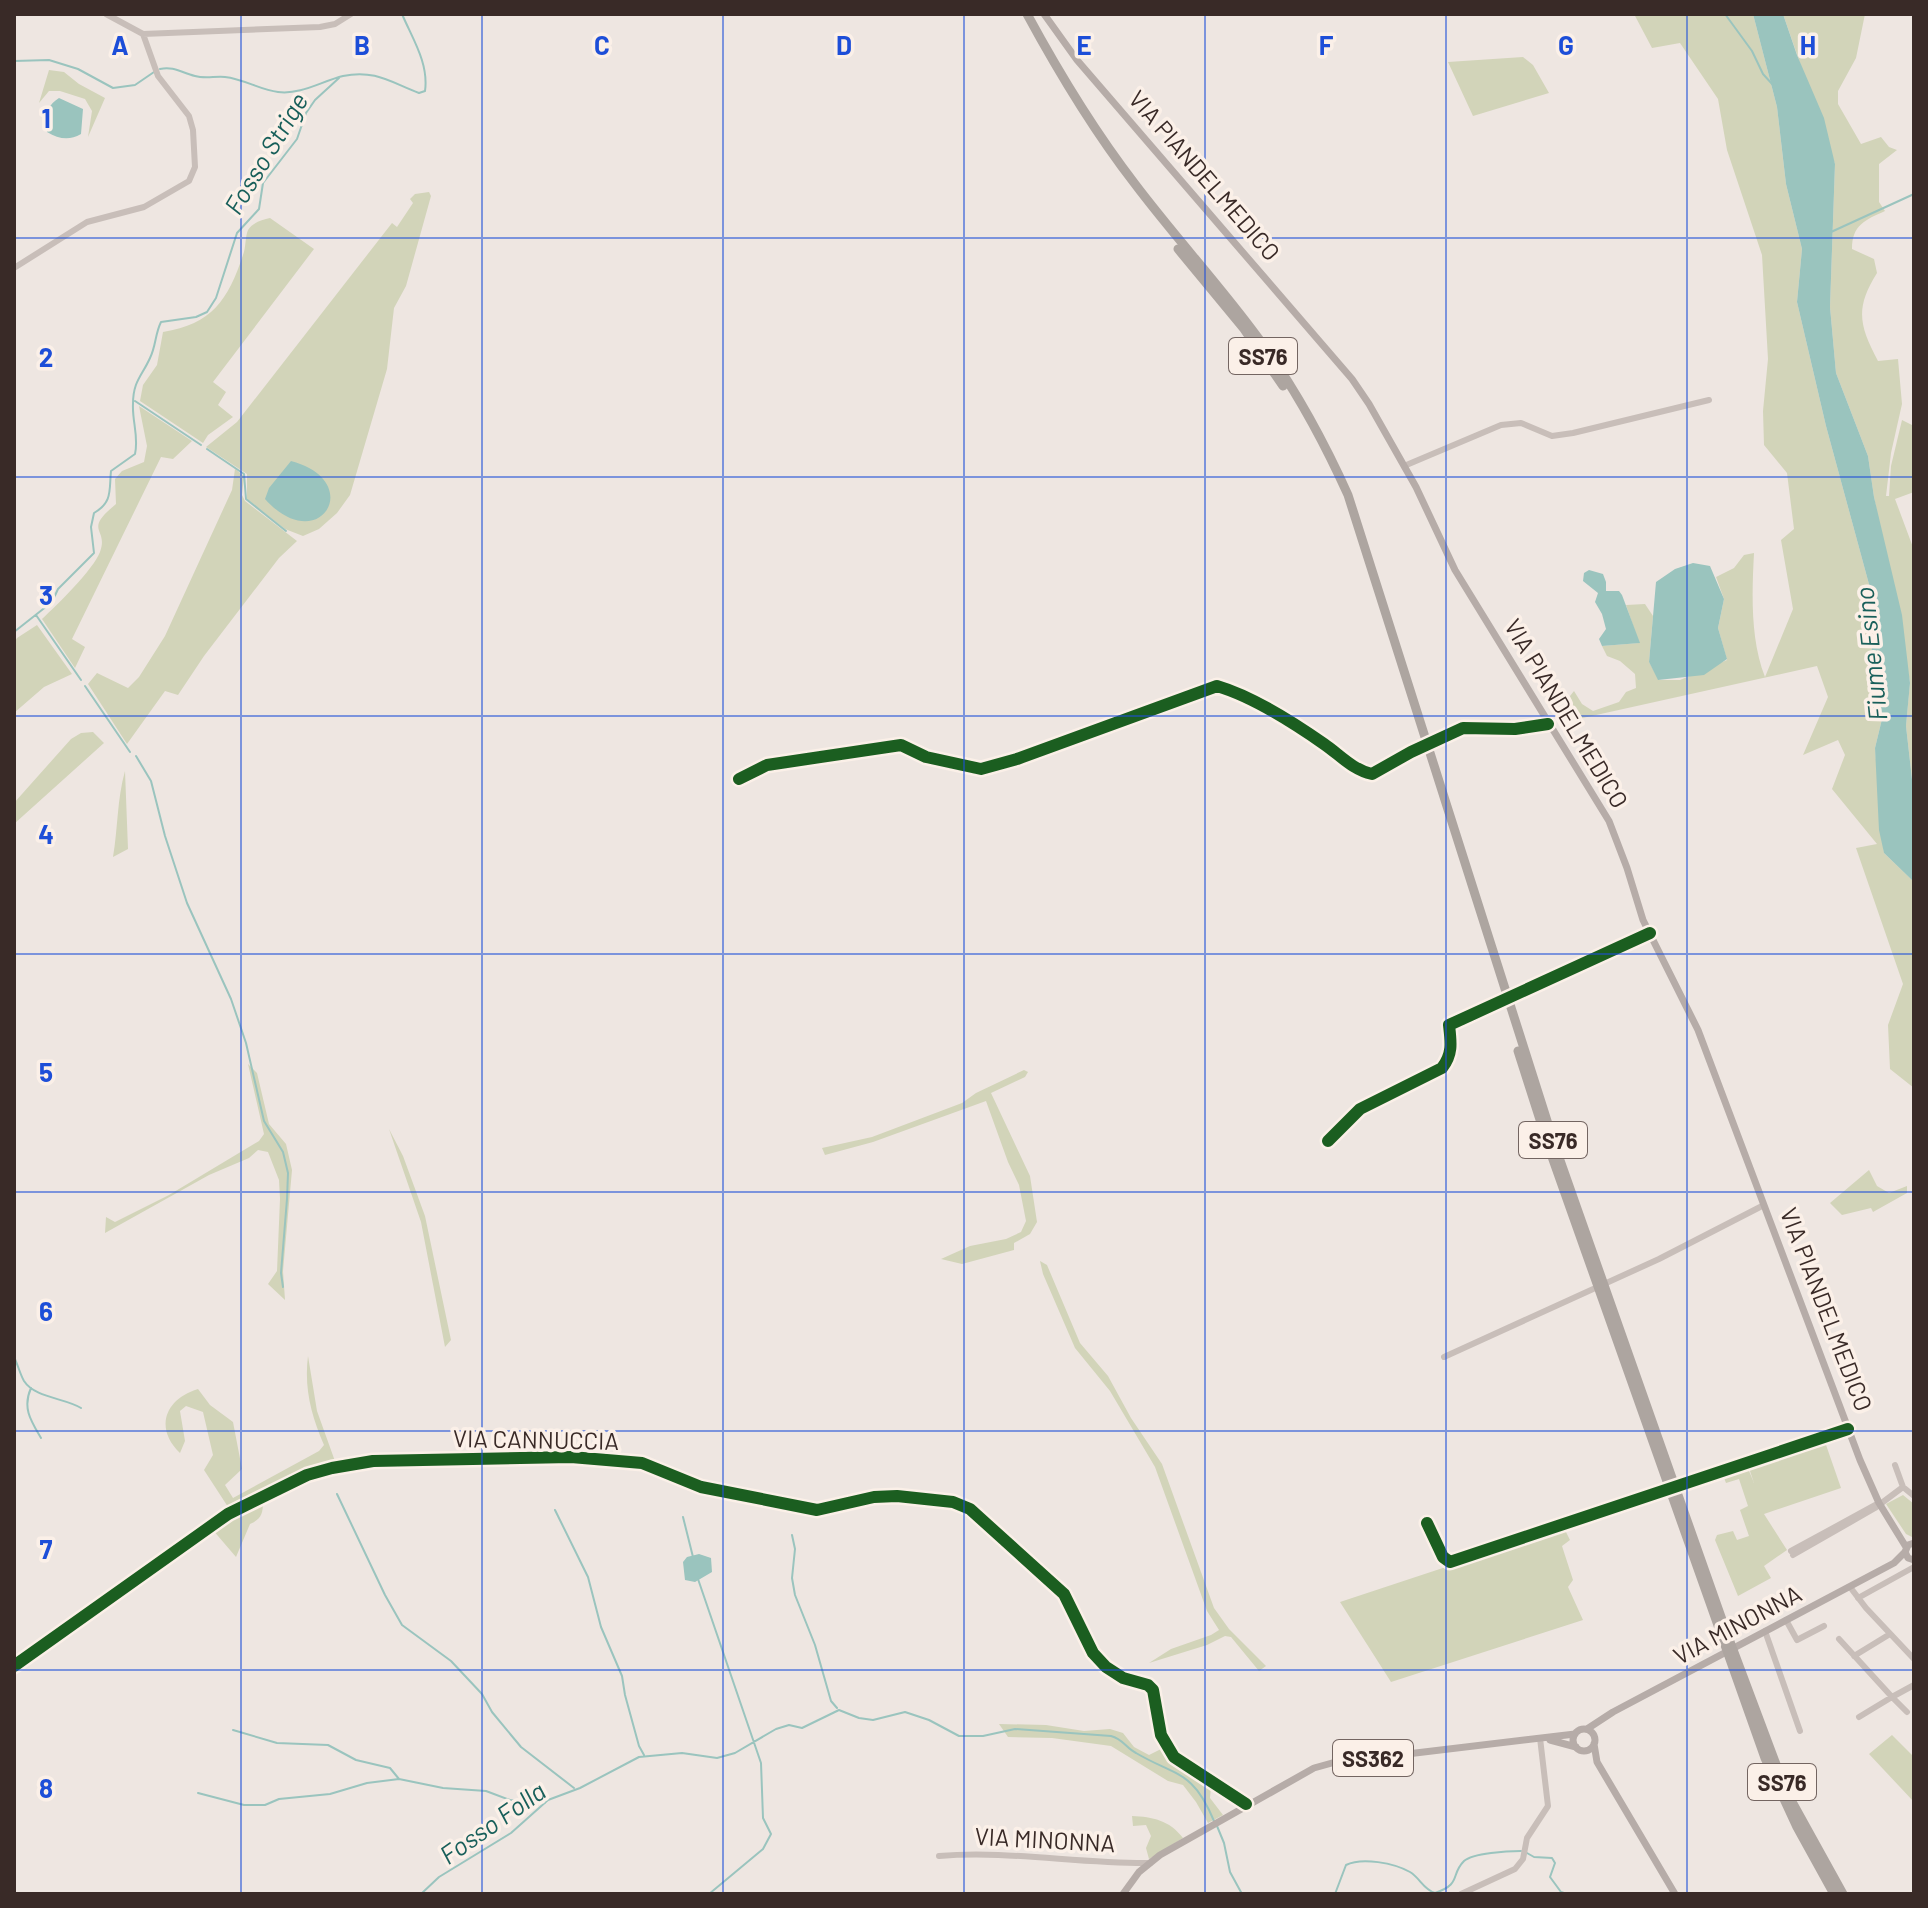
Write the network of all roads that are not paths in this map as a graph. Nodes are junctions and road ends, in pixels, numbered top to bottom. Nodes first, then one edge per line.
1 (106, 14) edge
2 (351, 14) edge
3 (1021, 14) edge
4 (1027, 14) edge
5 (1044, 14) edge
6 (143, 34) junction
7 (14, 268) edge
8 (1709, 400) dead end
9 (1404, 466) junction
10 (1548, 724) junction
11 (1426, 746) junction
12 (739, 779) dead end
13 (1650, 933) junction
14 (1328, 1141) dead end
15 (1764, 1205) junction
16 (1444, 1357) dead end
17 (1848, 1429) junction
18 (1895, 1465) dead end
19 (1903, 1487) junction
20 (1914, 1496) edge
21 (1879, 1503) junction
22 (1427, 1523) dead end
23 (1792, 1553) dead end
24 (1911, 1554) edge
25 (1850, 1587) junction
26 (1858, 1598) junction
27 (1786, 1620) junction
28 (1824, 1626) dead end
29 (1765, 1631) junction
30 (1890, 1634) junction
31 (1839, 1639) dead end
32 (1854, 1656) junction
33 (1914, 1658) edge
34 (1734, 1665) junction
35 (14, 1666) edge
36 (1914, 1685) edge
37 (1892, 1697) junction
38 (1907, 1712) dead end
39 (1859, 1717) dead end
40 (1600, 1722) junction
41 (1587, 1729) junction
42 (1800, 1731) dead end
43 (1575, 1734) junction
44 (1540, 1738) junction
45 (1595, 1740) junction
46 (1556, 1741) junction
47 (1579, 1749) junction
48 (1542, 1752) junction
49 (1597, 1762) junction
50 (1246, 1804) junction
51 (939, 1856) dead end
52 (1150, 1863) junction
53 (1123, 1894) edge
54 (1461, 1894) edge
55 (1675, 1894) edge
56 (1834, 1894) edge
57 (1845, 1894) edge

1 - 6 street
2 - 6 street
3 - 11 highway, SS76
4 - 11 highway, SS76
5 - 9 main road, VIA PIANDELMEDICO
6 - 7 street
8 - 9 street
9 - 10 main road, VIA PIANDELMEDICO
10 - 12 street
10 - 13 main road, VIA PIANDELMEDICO
11 - 34 highway, SS76
13 - 14 street
13 - 15 main road, VIA PIANDELMEDICO
15 - 16 street
15 - 17 main road, VIA PIANDELMEDICO
17 - 21 main road, VIA PIANDELMEDICO
17 - 22 street
18 - 19 street
19 - 20 street
19 - 21 street
21 - 23 street
21 - 24 main road, VIA PIANDELMEDICO
24 - 25 main road, VIA MINONNA
24 - 26 street
25 - 26 street
25 - 27 main road, VIA MINONNA
26 - 30 street
27 - 28 street
27 - 29 main road, VIA MINONNA
29 - 40 main road, VIA MINONNA
29 - 42 street
30 - 32 street
30 - 33 street
31 - 32 street
32 - 37 street
34 - 56 highway, SS76
34 - 57 highway, SS76
35 - 50 street, VIA CANNUCCIA
36 - 37 street
37 - 38 street
37 - 39 street
40 - 41 main road, VIA MINONNA
40 - 45 main road
41 - 43 main road, SS362
41 - 45 main road
43 - 44 main road, VIA MINONNA / SS362
43 - 47 main road
44 - 46 main road, VIA MINONNA / SS362
44 - 48 street
44 - 50 main road, VIA MINONNA / SS362
45 - 47 main road
45 - 49 main road, SS362
46 - 47 main road, VIA MINONNA / SS362
46 - 48 street
47 - 49 main road, SS362
48 - 54 street
49 - 55 main road, SS362
50 - 52 main road, VIA MINONNA / SS362
51 - 52 street, VIA MINONNA
52 - 53 main road, VIA MINONNA / SS362

